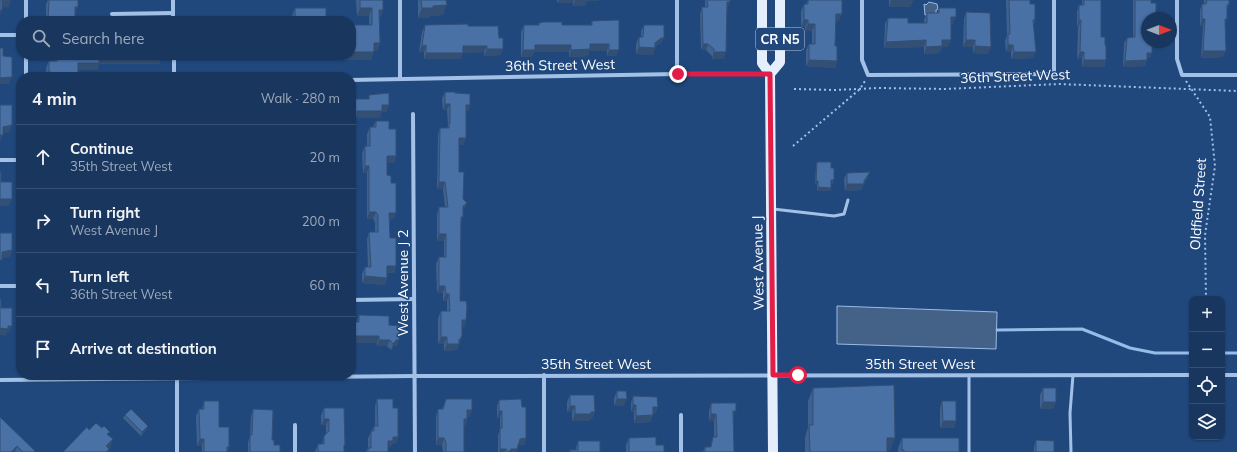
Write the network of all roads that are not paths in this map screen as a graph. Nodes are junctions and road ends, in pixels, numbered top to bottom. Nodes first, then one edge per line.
1 (26, 0) edge
2 (173, 0) edge
3 (400, 0) edge
4 (677, 0) edge
5 (762, 0) edge
6 (780, 0) edge
7 (862, 0) edge
8 (1054, 0) edge
9 (1177, 0) edge
10 (173, 13) junction
11 (112, 14) dead end
12 (26, 16) edge
13 (173, 16) edge
14 (0, 35) edge
15 (16, 35) edge
16 (26, 60) edge
17 (174, 60) edge
18 (26, 72) edge
19 (174, 72) edge
20 (678, 74) junction
21 (770, 74) junction
22 (1237, 75) edge
23 (400, 79) junction
24 (356, 80) edge
25 (413, 114) dead end
26 (0, 160) edge
27 (16, 160) edge
28 (848, 200) dead end
29 (771, 208) junction
30 (0, 286) edge
31 (16, 286) edge
32 (414, 299) junction
33 (356, 300) edge
34 (544, 375) junction
35 (773, 375) junction
36 (969, 375) junction
37 (1073, 375) junction
38 (1189, 375) edge
39 (1225, 375) edge
40 (1237, 375) edge
41 (356, 376) edge
42 (415, 376) junction
43 (0, 380) edge
44 (27, 380) edge
45 (177, 380) edge
46 (681, 415) dead end
47 (295, 425) dead end
48 (177, 452) edge
49 (295, 452) edge
50 (416, 452) edge
51 (544, 452) edge
52 (681, 452) edge
53 (773, 452) edge
54 (969, 452) edge
55 (1071, 452) edge

1 - 12 street
2 - 10 street
3 - 23 street
4 - 20 street
5 - 21 main road, West Avenue J / CR N5
6 - 21 main road, CR N5
7 - 8 street, 36th Street West
9 - 22 street
10 - 11 street
10 - 13 street
14 - 15 street
16 - 18 street
17 - 19 street
20 - 21 street, 36th Street West
20 - 23 street, 36th Street West
21 - 29 main road, West Avenue J / CR N5
23 - 24 street, 36th Street West
25 - 32 street, West Avenue J 2
26 - 27 street
28 - 29 lane
29 - 35 main road, West Avenue J / CR N5
30 - 31 street
32 - 33 street
32 - 42 street, West Avenue J 2
34 - 35 street, 35th Street West
34 - 42 street, 35th Street West
34 - 51 street
35 - 36 street, 35th Street West
35 - 53 main road, West Avenue J / CR N5
36 - 37 street, 35th Street West
36 - 54 lane
37 - 38 street, 35th Street West
37 - 55 lane
39 - 40 street
41 - 42 street, 35th Street West
42 - 50 street, West Avenue J 2
43 - 44 street, 35th Street West
45 - 48 street
46 - 52 street
47 - 49 street

